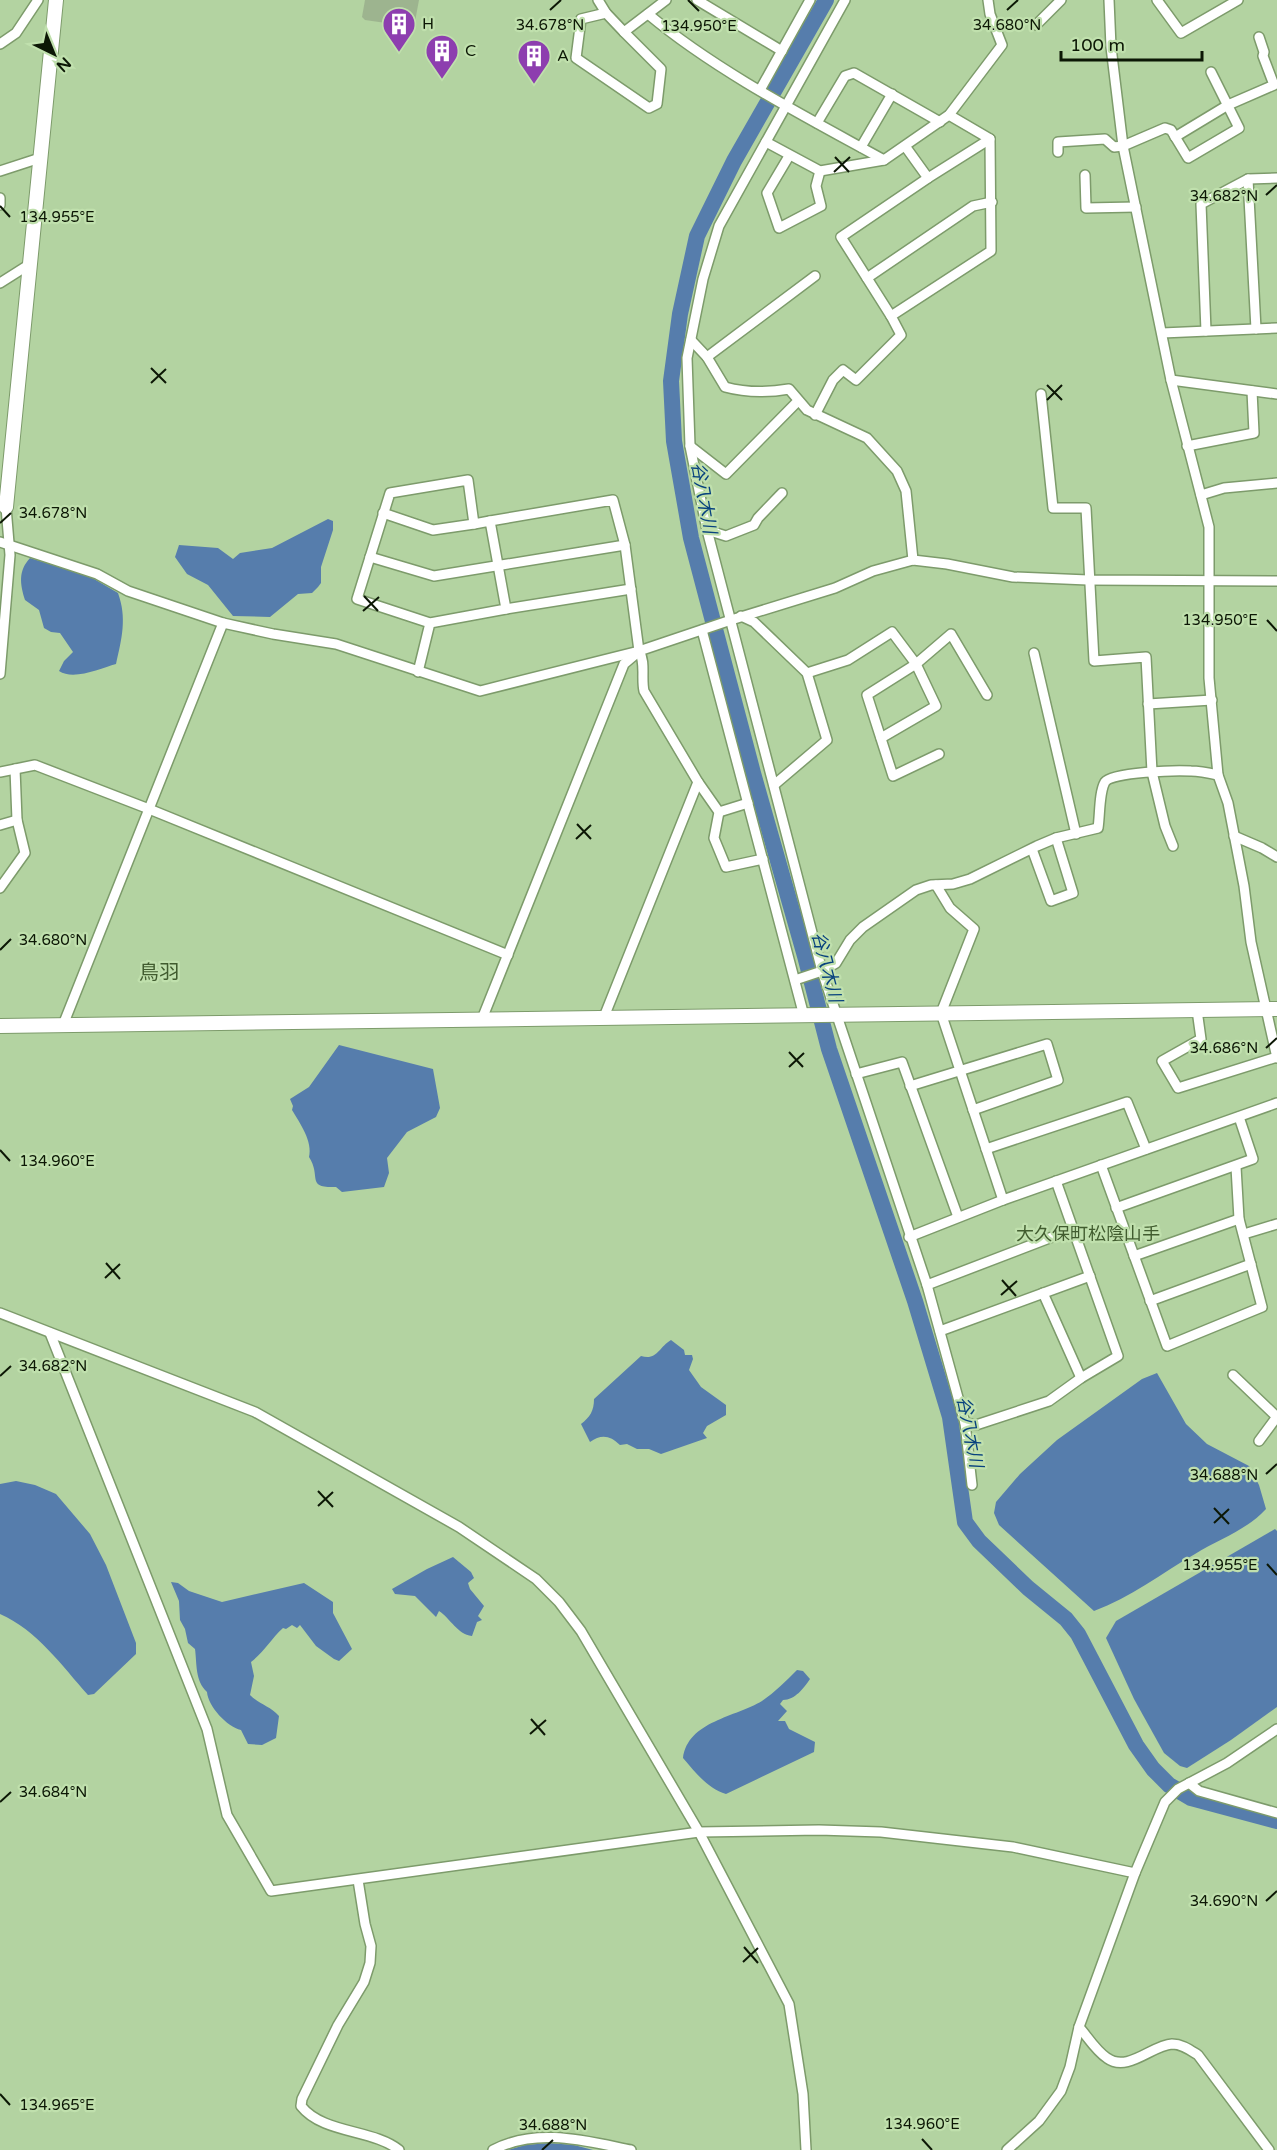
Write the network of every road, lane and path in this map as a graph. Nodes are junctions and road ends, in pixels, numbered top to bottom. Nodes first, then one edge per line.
1 (38, 0) edge
2 (56, 0) edge
3 (598, 0) edge
4 (666, 0) edge
5 (698, 0) edge
6 (810, 0) edge
7 (845, 0) edge
8 (988, 0) edge
9 (1061, 0) edge
10 (1109, 0) edge
11 (1157, 0) edge
12 (1238, 0) edge
13 (606, 13) junction
14 (648, 14) junction
15 (1036, 25) dead end
16 (624, 32) junction
17 (1259, 37) dead end
18 (0, 44) edge
19 (782, 51) junction
20 (1211, 72) dead end
21 (760, 90) junction
22 (892, 94) junction
23 (785, 105) junction
24 (1228, 105) junction
25 (949, 115) junction
26 (940, 122) junction
27 (817, 123) junction
28 (1175, 137) junction
29 (990, 139) junction
30 (766, 142) junction
31 (905, 146) junction
32 (1123, 146) junction
33 (861, 147) junction
34 (1058, 152) dead end
35 (789, 156) junction
36 (40, 158) junction
37 (884, 160) junction
38 (0, 171) edge
39 (820, 171) junction
40 (1085, 175) dead end
41 (928, 178) junction
42 (1277, 178) edge
43 (1248, 179) junction
44 (0, 198) edge
45 (992, 202) junction
46 (0, 205) edge
47 (1136, 207) junction
48 (30, 264) junction
49 (815, 276) dead end
50 (867, 278) junction
51 (0, 283) edge
52 (891, 316) junction
53 (1277, 328) edge
54 (1256, 329) junction
55 (1206, 331) junction
56 (1162, 333) junction
57 (691, 340) junction
58 (707, 357) junction
59 (1171, 380) junction
60 (1252, 391) junction
61 (1041, 394) dead end
62 (1277, 394) edge
63 (798, 401) junction
64 (815, 415) junction
65 (690, 446) junction
66 (1187, 446) junction
67 (1277, 483) edge
68 (782, 494) dead end
69 (1201, 495) junction
70 (6, 507) joint
71 (383, 513) junction
72 (490, 521) junction
73 (474, 524) junction
74 (707, 530) junction
75 (4, 542) edge
76 (625, 545) junction
77 (370, 557) junction
78 (913, 560) junction
79 (498, 566) junction
80 (1088, 580) junction
81 (1277, 581) edge
82 (1210, 582) junction
83 (631, 589) junction
84 (3, 592) edge
85 (506, 609) junction
86 (741, 616) junction
87 (731, 620) junction
88 (223, 623) junction
89 (430, 623) junction
90 (702, 630) junction
91 (639, 651) junction
92 (1034, 653) dead end
93 (916, 664) junction
94 (418, 672) junction
95 (807, 673) junction
96 (0, 674) edge
97 (987, 695) dead end
98 (1212, 700) junction
99 (1148, 704) junction
100 (881, 738) junction
101 (939, 754) dead end
102 (15, 769) junction
103 (0, 772) edge
104 (1152, 772) junction
105 (1218, 775) junction
106 (698, 782) junction
107 (774, 785) junction
108 (748, 804) junction
109 (149, 809) junction
110 (719, 812) junction
111 (17, 820) junction
112 (0, 825) edge
113 (1076, 834) junction
114 (1234, 836) junction
115 (1056, 838) junction
116 (1173, 846) dead end
117 (1032, 849) junction
118 (1277, 857) edge
119 (763, 859) junction
120 (936, 885) junction
121 (0, 888) edge
122 (508, 955) junction
123 (822, 970) junction
124 (795, 980) junction
125 (1272, 1009) edge
126 (1197, 1010) junction
127 (941, 1013) junction
128 (836, 1014) junction
129 (804, 1016) junction
130 (604, 1017) junction
131 (482, 1019) junction
132 (63, 1025) junction
133 (0, 1026) edge
134 (1277, 1057) edge
135 (960, 1070) junction
136 (856, 1074) junction
137 (910, 1086) junction
138 (1277, 1103) edge
139 (973, 1110) junction
140 (1239, 1117) junction
141 (986, 1149) junction
142 (1146, 1149) junction
143 (1101, 1165) junction
144 (1236, 1167) junction
145 (1056, 1181) junction
146 (1003, 1200) junction
147 (1116, 1208) junction
148 (958, 1217) junction
149 (1239, 1219) junction
150 (1277, 1224) edge
151 (1073, 1229) junction
152 (1244, 1234) junction
153 (909, 1237) junction
154 (1134, 1256) junction
155 (1251, 1264) junction
156 (1090, 1276) junction
157 (927, 1285) junction
158 (1043, 1293) junction
159 (1150, 1301) junction
160 (0, 1312) edge
161 (940, 1330) junction
162 (50, 1334) junction
163 (1233, 1375) dead end
164 (1081, 1378) junction
165 (1276, 1417) edge
166 (965, 1423) junction
167 (1259, 1441) dead end
168 (972, 1485) dead end
169 (1277, 1729) edge
170 (1189, 1783) junction
171 (1277, 1813) edge
172 (699, 1832) junction
173 (1135, 1873) junction
174 (358, 1880) junction
175 (1079, 2027) junction
176 (1013, 2148) edge
177 (399, 2150) edge
178 (494, 2150) edge
179 (631, 2150) edge
180 (806, 2150) edge
181 (1269, 2150) edge

1 - 18 street
2 - 36 street
3 - 13 street
4 - 14 street
5 - 19 street
6 - 19 street
7 - 23 street
8 - 25 street
9 - 15 street
10 - 32 street
11 - 12 street
13 - 16 street
13 - 16 street
14 - 16 street
14 - 21 street
17 - 24 street
19 - 21 street
20 - 24 street
21 - 23 street
22 - 26 street
22 - 27 street
22 - 33 street
23 - 27 street
23 - 30 street
24 - 28 street
24 - 28 street
25 - 26 street
25 - 29 street
26 - 31 street
27 - 33 street
28 - 32 street
29 - 41 street
29 - 45 street
30 - 35 street
30 - 57 street
31 - 37 street
31 - 41 street
32 - 34 street
32 - 47 street
33 - 37 street
35 - 39 street
35 - 39 street
36 - 38 street
36 - 48 street
37 - 39 street
40 - 47 street
41 - 50 street
42 - 43 street
43 - 54 street
43 - 55 street
44 - 46 street
45 - 50 street
45 - 52 street
47 - 56 street
48 - 51 street
48 - 70 street
49 - 58 street
50 - 52 street
52 - 64 street
53 - 54 street
54 - 55 street
55 - 56 street
56 - 59 street
57 - 58 street
57 - 65 street
58 - 63 street
59 - 60 street
59 - 66 street
60 - 62 street
60 - 66 street
61 - 80 street
63 - 64 street
63 - 65 street
64 - 78 street
65 - 74 street
66 - 69 street
67 - 69 street
68 - 74 street
69 - 82 street
70 - 75 street
71 - 73 street
71 - 73 street
71 - 77 street
72 - 73 street
72 - 76 street
72 - 79 street
74 - 87 street
75 - 84 street
75 - 88 street
76 - 79 street
76 - 83 street
77 - 79 street
77 - 89 street
78 - 80 street
78 - 86 street
79 - 85 street
80 - 82 street
80 - 99 street
81 - 82 street
82 - 98 street
83 - 85 street
83 - 91 street
84 - 96 street
85 - 89 street
86 - 87 street
86 - 95 street
87 - 90 street
87 - 107 street
88 - 94 street
88 - 109 street
89 - 94 street
90 - 91 street
90 - 108 street
91 - 94 street
91 - 106 street
91 - 122 street
92 - 113 street
93 - 95 street
93 - 97 street
93 - 100 street
93 - 100 street
95 - 107 street
98 - 99 street
98 - 105 street
99 - 104 street
100 - 101 street
102 - 103 street
102 - 109 street
102 - 111 street
104 - 105 street
104 - 113 street
104 - 116 street
105 - 114 street
106 - 110 street
106 - 130 street
107 - 123 street
108 - 110 street
108 - 119 street
109 - 122 street
109 - 132 street
110 - 119 street
111 - 112 street
111 - 121 street
113 - 115 street
114 - 118 street
114 - 125 street
115 - 117 street
115 - 117 street
117 - 120 street
119 - 124 street
120 - 123 street
120 - 127 street
122 - 131 street
123 - 124 street
123 - 128 street
124 - 129 street
125 - 126 street
125 - 134 street
126 - 127 street
126 - 134 street
127 - 128 street
127 - 135 street
128 - 129 street
128 - 136 street
129 - 130 street
130 - 131 street
131 - 132 street
132 - 133 street
135 - 137 street
135 - 139 street
135 - 139 street
136 - 137 street
136 - 153 street
137 - 148 street
138 - 140 street
139 - 141 street
140 - 142 street
140 - 144 street
141 - 142 street
141 - 146 street
142 - 143 street
143 - 145 street
143 - 147 street
144 - 147 street
144 - 149 street
145 - 146 street
145 - 151 street
146 - 148 street
147 - 154 street
148 - 153 street
149 - 152 street
149 - 154 street
150 - 152 street
151 - 156 street
151 - 157 street
152 - 155 street
153 - 157 street
154 - 159 street
155 - 159 street
155 - 159 street
156 - 158 street
156 - 164 street
157 - 161 street
158 - 161 street
158 - 164 street
160 - 162 street
161 - 166 street
162 - 172 street
162 - 174 street
163 - 165 street
164 - 166 street
165 - 167 street
166 - 168 street
169 - 170 street
170 - 171 street
170 - 173 street
172 - 173 street
172 - 174 street
172 - 180 street
173 - 175 street
174 - 177 street
175 - 176 street
175 - 181 street
178 - 179 street

